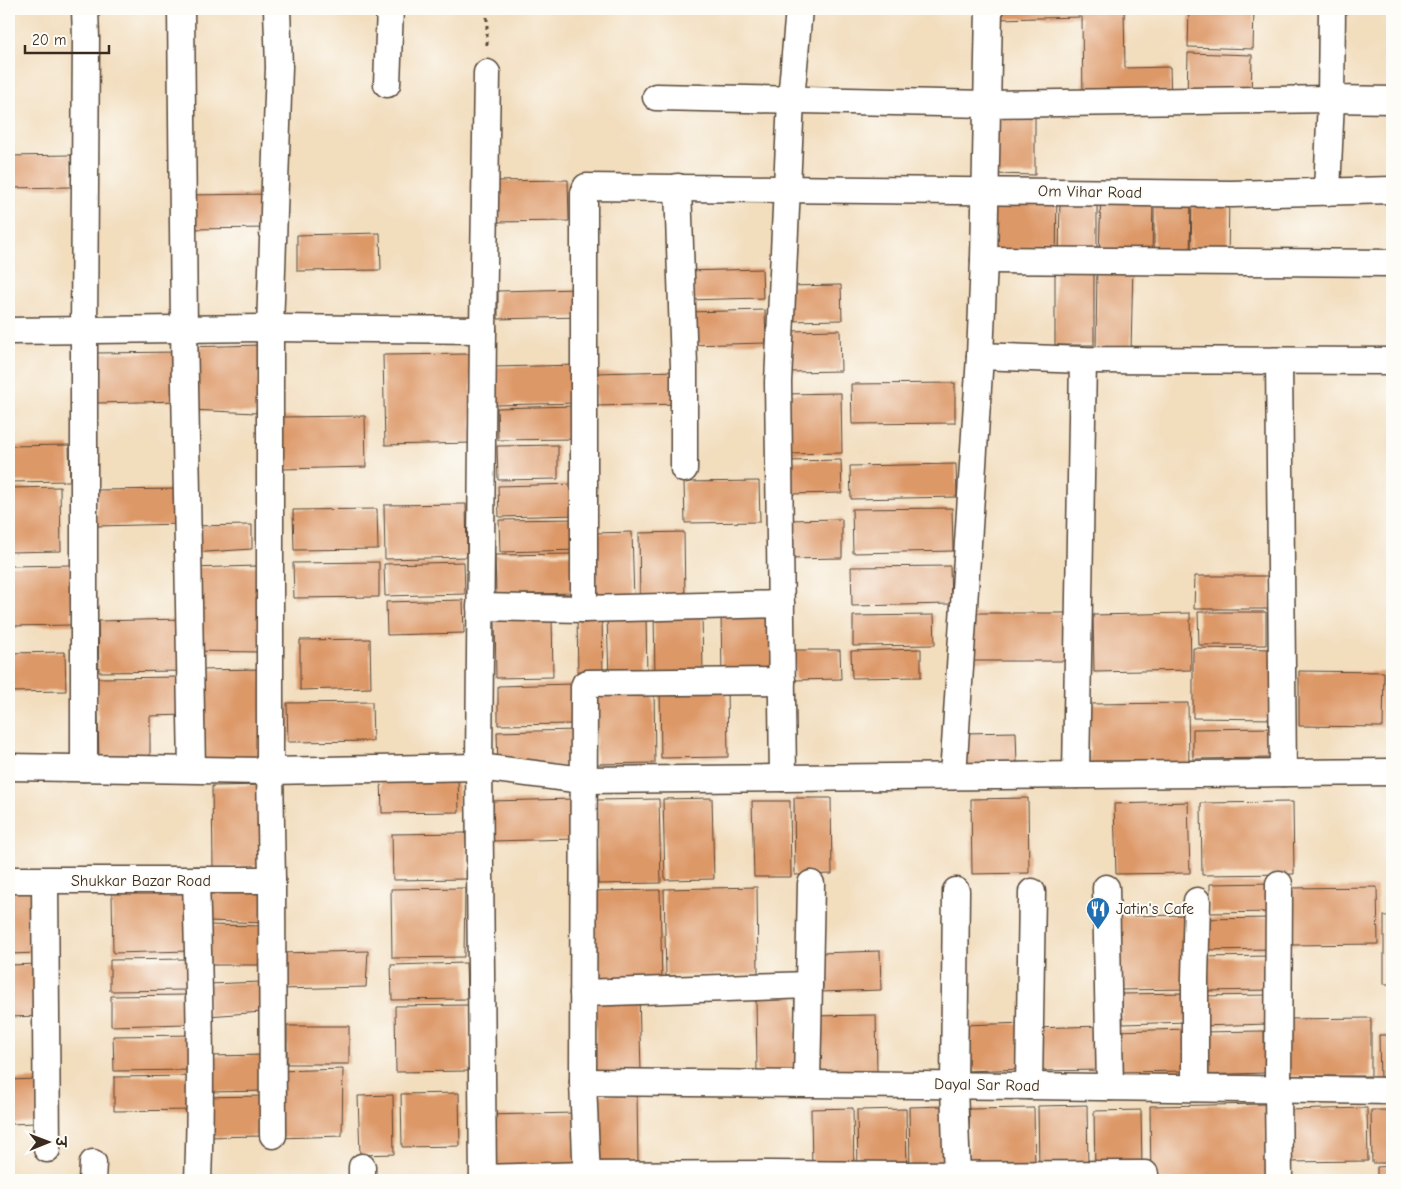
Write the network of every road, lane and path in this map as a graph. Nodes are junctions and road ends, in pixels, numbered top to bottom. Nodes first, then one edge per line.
1 (85, 9) edge
2 (181, 9) edge
3 (277, 9) edge
4 (390, 9) edge
5 (487, 9) edge
6 (799, 9) edge
7 (989, 9) edge
8 (1332, 9) edge
9 (487, 73) joint
10 (387, 84) dead end
11 (656, 97) dead end
12 (790, 100) junction
13 (1331, 100) junction
14 (1392, 100) edge
15 (987, 104) junction
16 (678, 187) junction
17 (787, 189) junction
18 (1392, 190) edge
19 (984, 191) junction
20 (1327, 192) junction
21 (984, 260) junction
22 (1392, 263) edge
23 (270, 328) junction
24 (84, 330) junction
25 (184, 330) junction
26 (483, 330) junction
27 (9, 331) edge
28 (980, 356) junction
29 (1083, 360) junction
30 (1279, 361) junction
31 (1392, 361) edge
32 (684, 469) dead end
33 (781, 604) junction
34 (480, 607) junction
35 (584, 609) junction
36 (782, 681) junction
37 (479, 766) junction
38 (9, 767) edge
39 (84, 768) junction
40 (192, 769) junction
41 (270, 771) junction
42 (1392, 772) edge
43 (1283, 773) junction
44 (1076, 775) junction
45 (953, 776) junction
46 (783, 778) junction
47 (584, 780) junction
48 (9, 880) edge
49 (196, 880) junction
50 (272, 880) junction
51 (45, 881) junction
52 (811, 884) dead end
53 (1279, 884) dead end
54 (1106, 888) dead end
55 (956, 891) dead end
56 (1032, 892) dead end
57 (1197, 901) dead end
58 (809, 985) junction
59 (582, 993) junction
60 (583, 1082) junction
61 (807, 1084) junction
62 (954, 1085) junction
63 (1029, 1086) junction
64 (1110, 1087) junction
65 (1195, 1088) junction
66 (1278, 1089) junction
67 (1392, 1091) edge
68 (273, 1135) dead end
69 (46, 1149) dead end
70 (1145, 1174) dead end
71 (956, 1177) edge
72 (587, 1178) edge
73 (483, 1179) edge
74 (198, 1180) edge
75 (1279, 1180) edge

1 - 24 street
2 - 25 street
3 - 23 street
4 - 10 street
5 - 9 path
6 - 12 street
7 - 15 street
8 - 13 street
9 - 26 street
11 - 12 street
12 - 15 street
12 - 17 street
13 - 14 street
13 - 15 street
13 - 20 street
15 - 19 street
16 - 17 street, Om Vihar Road
16 - 32 street
16 - 35 street, Om Vihar Road
17 - 19 street, Om Vihar Road
17 - 33 street
18 - 20 street, Om Vihar Road
19 - 20 street, Om Vihar Road
19 - 21 street
21 - 22 street
21 - 28 street
23 - 25 street
23 - 26 street
23 - 41 street
24 - 25 street
24 - 27 street
24 - 39 street
25 - 40 street
26 - 34 street
28 - 29 street
28 - 45 street
29 - 30 street
29 - 44 street
30 - 31 street
30 - 43 street
33 - 35 street
33 - 36 street
34 - 35 street
34 - 37 street
36 - 46 street
36 - 47 street
37 - 41 street
37 - 47 street
37 - 73 street
38 - 39 street
39 - 40 street
40 - 41 street
41 - 50 street
42 - 43 street
43 - 44 street
44 - 45 street
45 - 46 street
46 - 47 street
47 - 59 street
48 - 51 street, Shukkar Bazar Road
49 - 50 street, Shukkar Bazar Road
49 - 51 street, Shukkar Bazar Road
49 - 74 street
50 - 68 street
51 - 69 street
52 - 58 street
53 - 66 street
54 - 64 street
55 - 62 street
56 - 63 street
57 - 65 street
58 - 59 street
58 - 61 street
59 - 60 street
60 - 61 street, Dayal Sar Road
60 - 72 street
61 - 62 street, Dayal Sar Road
62 - 63 street, Dayal Sar Road
62 - 71 street
63 - 64 street, Dayal Sar Road
64 - 65 street, Dayal Sar Road
65 - 66 street, Dayal Sar Road
66 - 67 street, Dayal Sar Road
66 - 75 street
70 - 71 street
71 - 72 street
72 - 73 street

